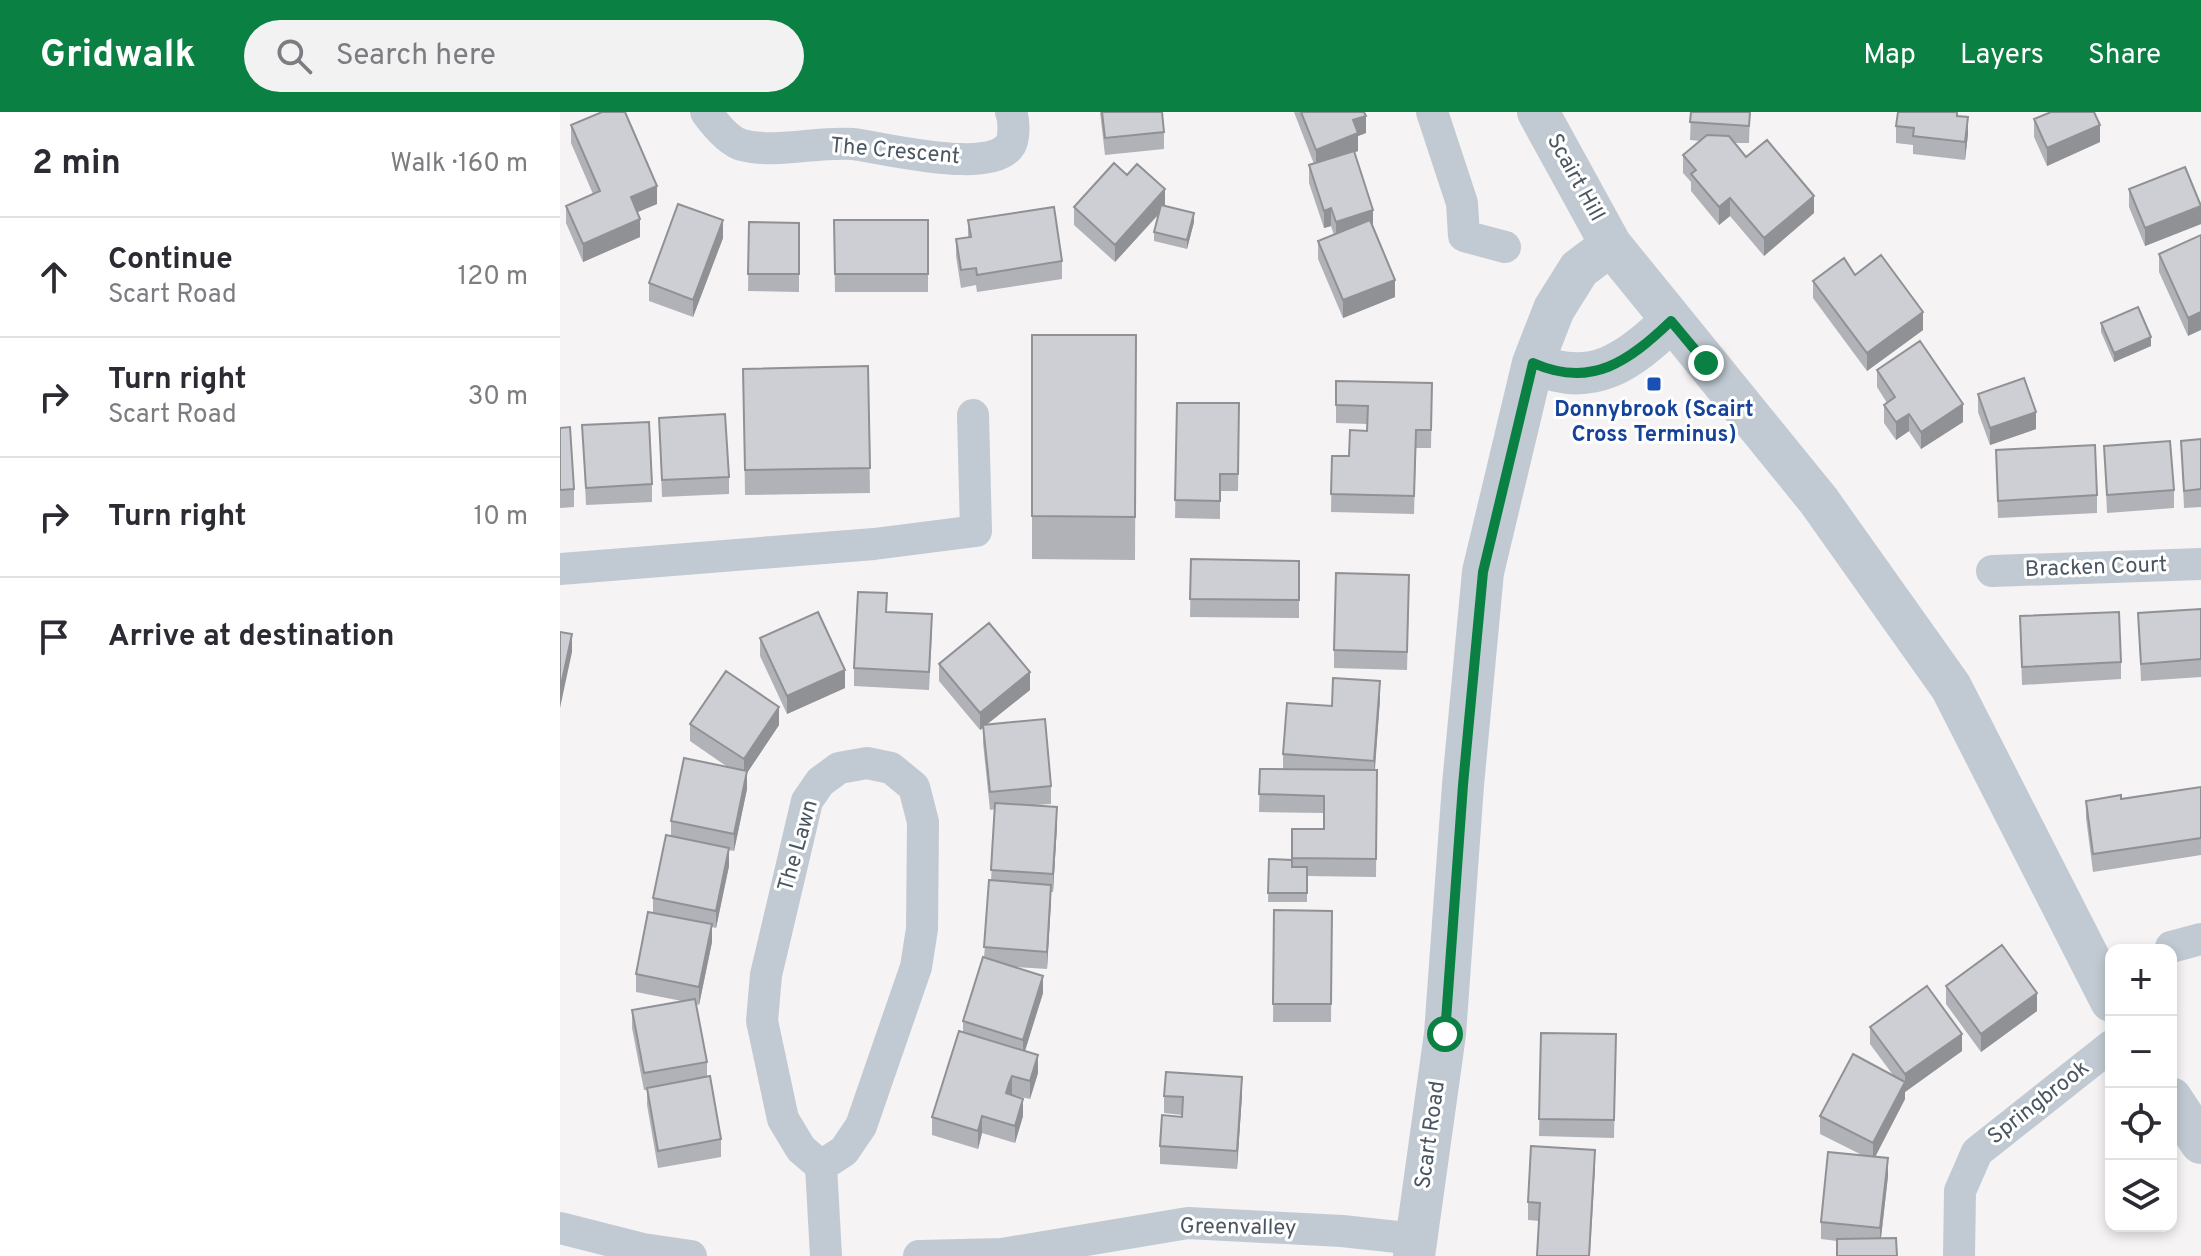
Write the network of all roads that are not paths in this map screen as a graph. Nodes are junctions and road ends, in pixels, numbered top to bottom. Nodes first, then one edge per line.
1 (706, 112) edge
2 (1011, 112) edge
3 (1432, 112) edge
4 (1538, 112) edge
5 (1611, 245) junction
6 (1505, 247) dead end
7 (1671, 321) junction
8 (1533, 363) junction
9 (973, 415) dead end
10 (2201, 564) edge
11 (560, 569) edge
12 (1992, 571) dead end
13 (2105, 989) edge
14 (2105, 1051) edge
15 (2177, 1107) edge
16 (2201, 1143) edge
17 (821, 1166) junction
18 (560, 1228) edge
19 (1415, 1247) edge
20 (691, 1256) edge
21 (826, 1256) edge
22 (919, 1256) edge
23 (1959, 1256) edge

1 - 2 street, The Crescent
3 - 6 street
4 - 5 street, Scairt Hill
5 - 7 street, Scairt Hill
5 - 8 street, Scart Road
7 - 8 street
7 - 13 street, Scairt Hill
8 - 19 street, Scart Road
9 - 11 street
10 - 12 street, Bracken Court
14 - 23 street, Springbrook
15 - 16 street
17 - 17 street, The Lawn
17 - 21 street
18 - 20 street
19 - 22 street, Greenvalley

